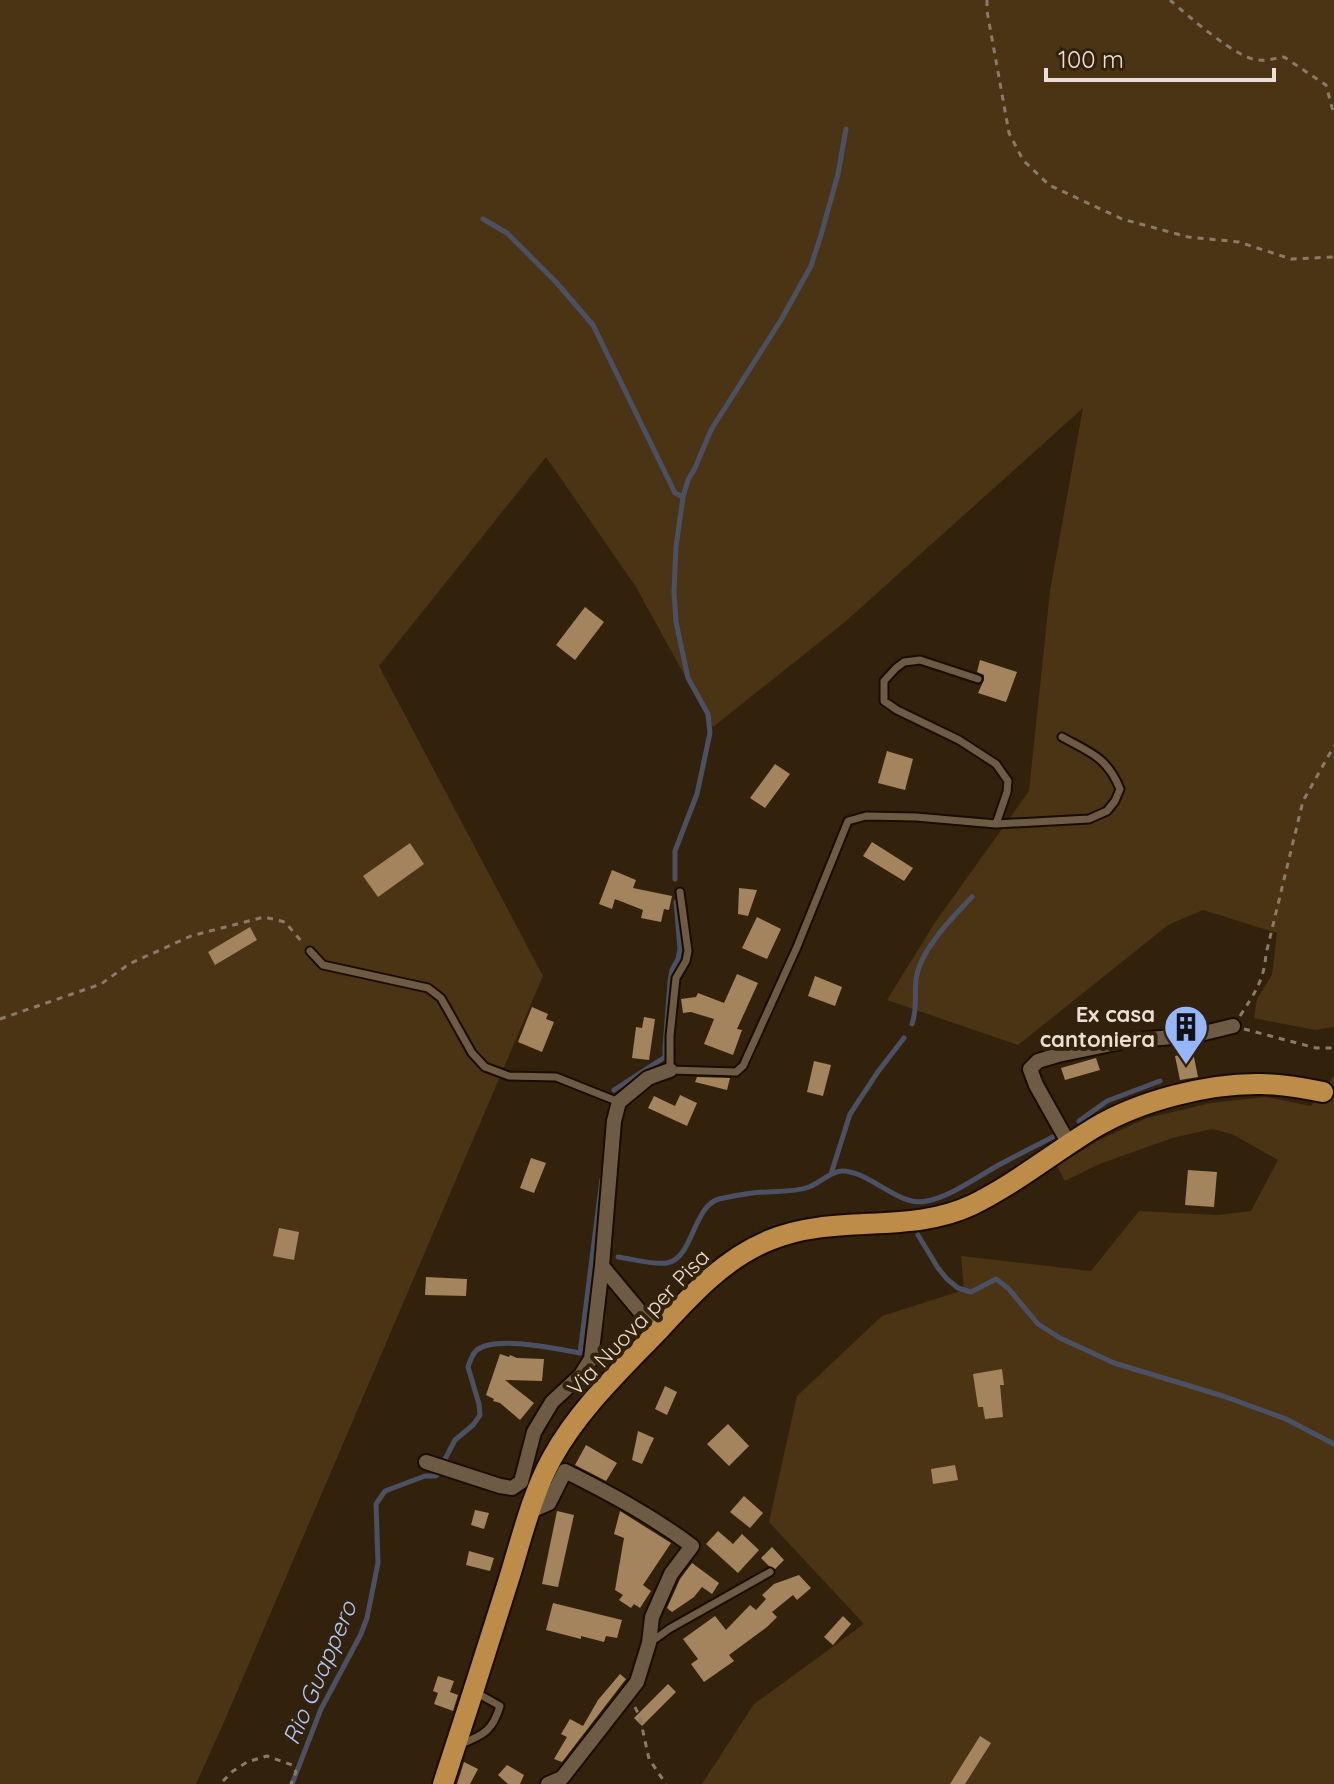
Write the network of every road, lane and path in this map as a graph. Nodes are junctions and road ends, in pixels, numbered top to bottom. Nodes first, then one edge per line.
1 (987, 0) edge
2 (1170, 0) edge
3 (1334, 115) edge
4 (1334, 257) edge
5 (978, 679) dead end
6 (1062, 737) dead end
7 (1334, 746) edge
8 (996, 824) junction
9 (680, 892) dead end
10 (310, 951) joint
11 (0, 1019) edge
12 (1233, 1026) junction
13 (1334, 1048) edge
14 (670, 1070) junction
15 (1323, 1092) dead end
16 (619, 1102) junction
17 (1069, 1144) junction
18 (602, 1266) junction
19 (657, 1332) junction
20 (426, 1462) dead end
21 (531, 1511) junction
22 (770, 1572) dead end
23 (649, 1643) junction
24 (474, 1691) junction
25 (628, 1694) junction
26 (456, 1746) junction
27 (223, 1781) dead end
28 (291, 1784) edge
29 (443, 1784) edge
30 (548, 1784) edge
31 (666, 1784) edge

1 - 4 path
2 - 3 path
5 - 8 lane
6 - 8 lane
7 - 12 path
8 - 14 lane
9 - 14 lane
10 - 11 path
10 - 16 lane
12 - 13 path
12 - 17 street
14 - 16 street
15 - 17 main road, Via Nuova per Pisa
16 - 18 street
17 - 19 main road, Via Nuova per Pisa
18 - 19 street
18 - 20 street
19 - 21 main road, Via Nuova per Pisa
21 - 23 street
21 - 24 main road, Via Nuova per Pisa
22 - 23 lane
23 - 25 street
24 - 26 main road, Via Nuova per Pisa
24 - 26 lane
25 - 30 street
25 - 31 path
26 - 29 main road, Via Nuova per Pisa
27 - 28 path

